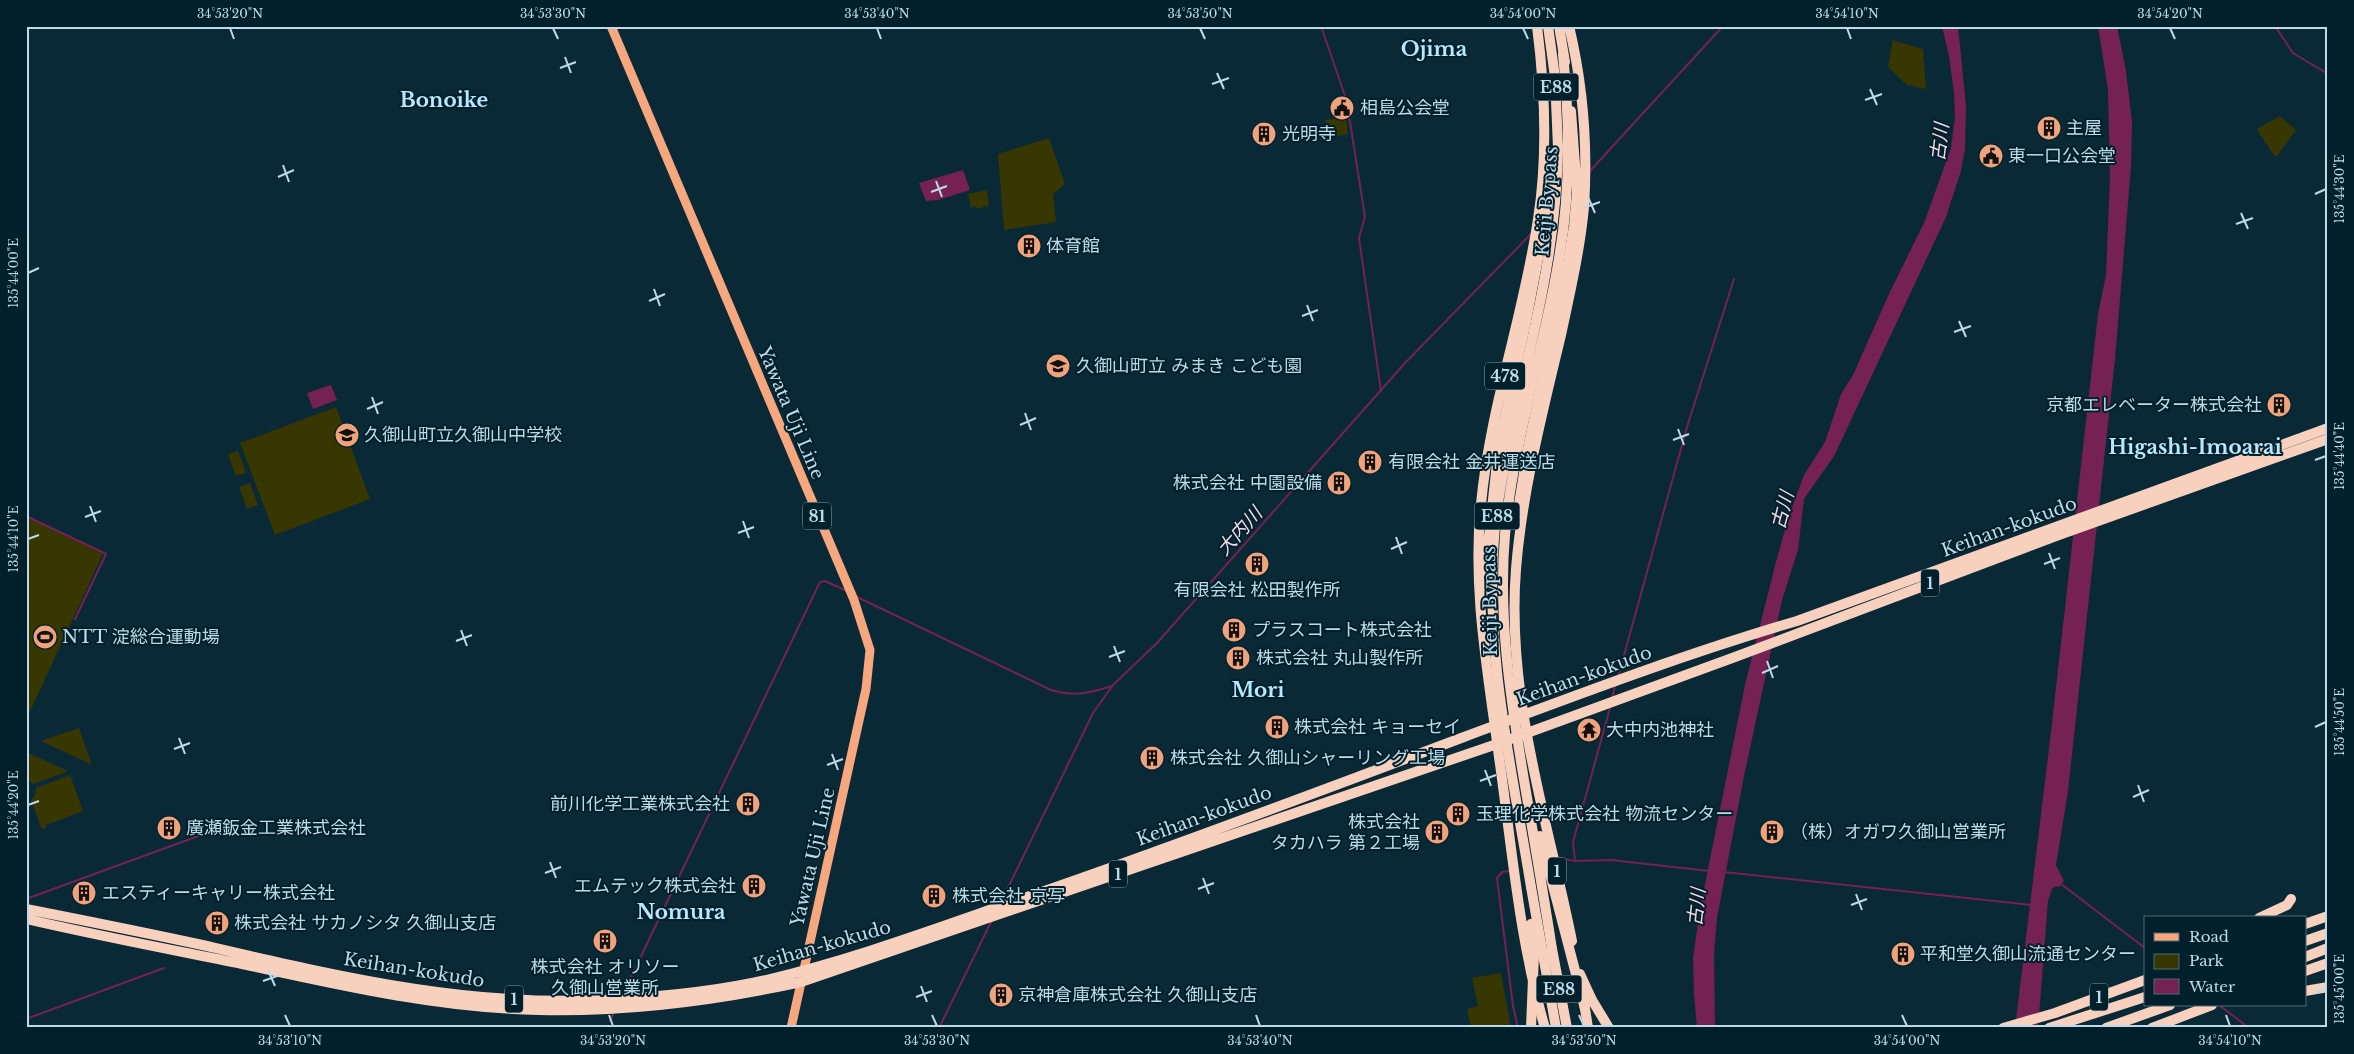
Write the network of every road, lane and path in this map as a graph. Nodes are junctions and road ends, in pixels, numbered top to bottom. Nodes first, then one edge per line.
1 (611, 26) edge
2 (1537, 26) edge
3 (1548, 26) edge
4 (1559, 26) edge
5 (1569, 26) edge
6 (1563, 54) junction
7 (1558, 148) junction
8 (2328, 428) edge
9 (2328, 439) edge
10 (2104, 514) junction
11 (2066, 528) junction
12 (1516, 570) junction
13 (1480, 619) junction
14 (1522, 715) junction
15 (1494, 726) junction
16 (1521, 733) junction
17 (1498, 744) junction
18 (1531, 887) junction
19 (2291, 899) dead end
20 (26, 909) edge
21 (1002, 910) junction
22 (2264, 916) edge
23 (2328, 916) edge
24 (26, 919) edge
25 (2306, 924) edge
26 (1564, 931) junction
27 (2328, 933) edge
28 (2306, 941) edge
29 (2328, 948) edge
30 (2306, 957) edge
31 (2328, 963) edge
32 (804, 970) junction
33 (2306, 971) edge
34 (2144, 980) edge
35 (801, 982) junction
36 (2328, 987) edge
37 (2306, 991) edge
38 (2144, 998) edge
39 (2144, 998) edge
40 (2167, 1006) edge
41 (2174, 1006) edge
42 (2209, 1006) edge
43 (791, 1028) edge
44 (1533, 1028) edge
45 (1545, 1028) edge
46 (1556, 1028) edge
47 (1567, 1028) edge
48 (1588, 1028) edge
49 (1593, 1028) edge
50 (1609, 1028) edge
51 (2003, 1028) edge
52 (2049, 1028) edge
53 (2070, 1028) edge
54 (2106, 1028) edge
55 (2121, 1028) edge
56 (2152, 1028) edge

1 - 32 main road, Yawata Uji Line / 81
2 - 13 highway, 478
3 - 7 highway, Keiji Bypass / E88
4 - 6 highway, Keiji Bypass / E88
5 - 12 highway, 478
6 - 12 highway, bridge
6 - 16 highway, Keiji Bypass / E88, bridge
7 - 13 highway, bridge
7 - 18 highway, Keiji Bypass / E88, bridge
8 - 10 highway, Keihan-kokudo / 1
9 - 10 highway, Keihan-kokudo / 1
10 - 11 highway, Keihan-kokudo / 1
11 - 14 highway, Keihan-kokudo / 1
11 - 16 highway, Keihan-kokudo / 1
12 - 14 highway, 478
13 - 15 highway, 478
14 - 15 highway, Keihan-kokudo / 1
14 - 16 highway, 1
15 - 17 highway
15 - 21 highway, Keihan-kokudo / 1
16 - 17 highway, Keihan-kokudo / 1
16 - 26 highway, bridge
16 - 47 highway, Keiji Bypass / E88, bridge
16 - 48 highway, 1
17 - 21 highway, Keihan-kokudo / 1
17 - 45 highway
18 - 44 highway, bridge
18 - 46 highway, Keiji Bypass / E88
19 - 22 highway
20 - 32 highway, Keihan-kokudo / 1
21 - 32 highway, Keihan-kokudo / 1
21 - 35 highway, Keihan-kokudo / 1
23 - 25 highway
24 - 35 highway, Keihan-kokudo / 1
26 - 49 highway, bridge
26 - 50 highway, bridge
27 - 28 highway
29 - 30 highway
31 - 33 highway
32 - 35 main road, Yawata Uji Line / 81
34 - 51 highway, 1
35 - 43 main road, Yawata Uji Line / 81
36 - 37 highway
38 - 52 highway
39 - 53 highway
40 - 54 highway
41 - 55 highway
42 - 56 highway

